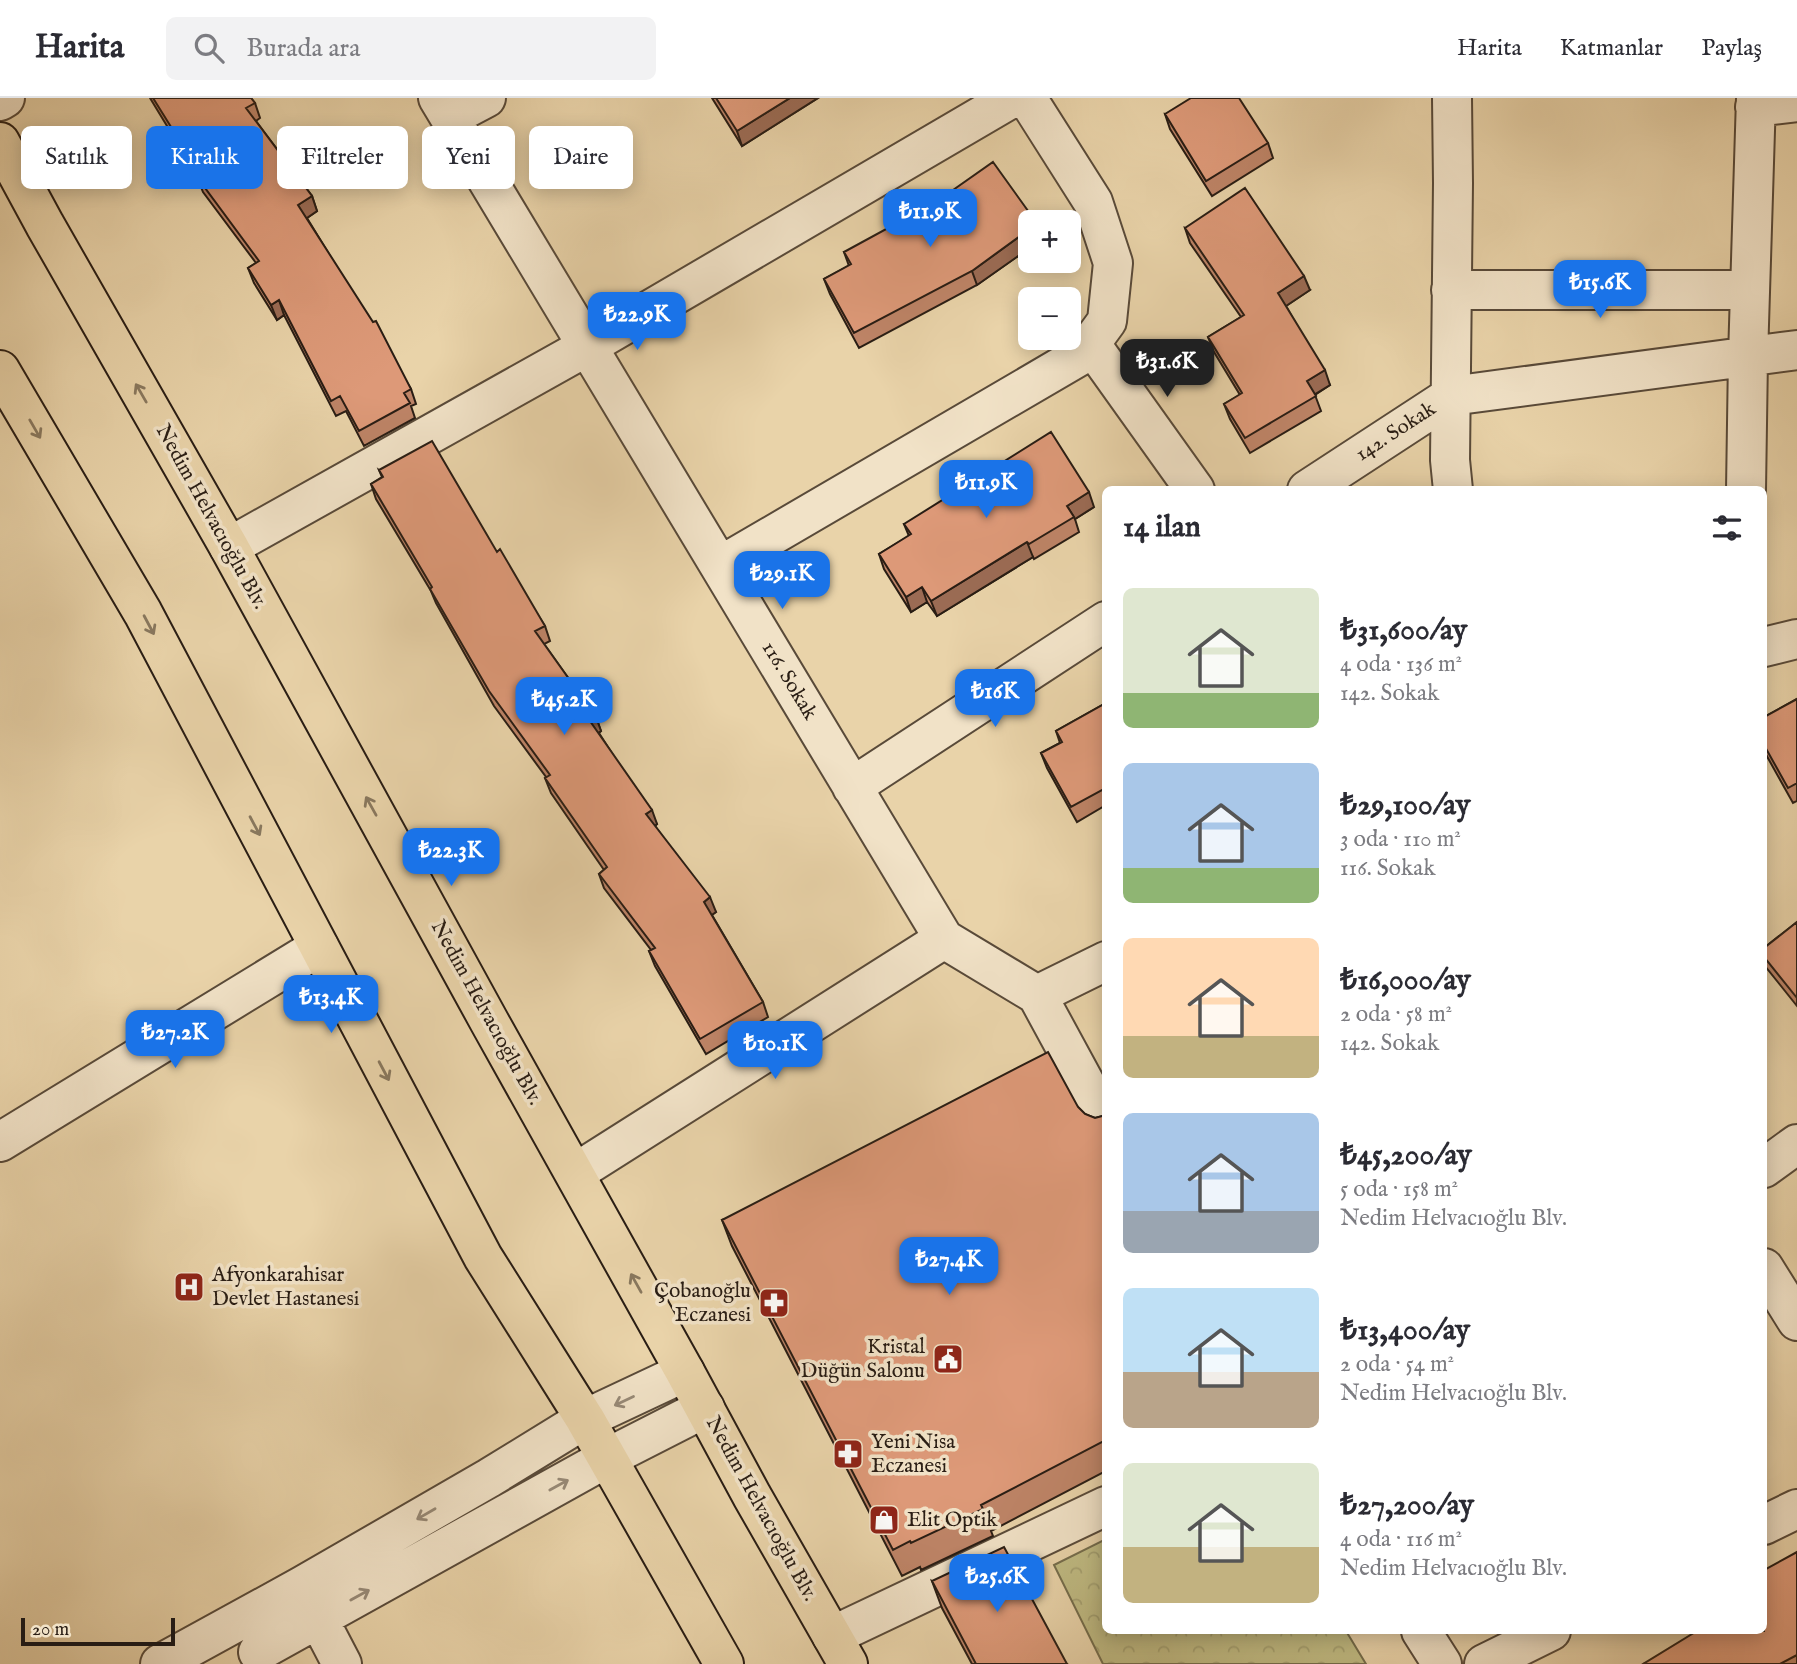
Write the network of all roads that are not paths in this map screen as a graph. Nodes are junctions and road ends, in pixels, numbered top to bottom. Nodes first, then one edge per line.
1 (5, 98) edge
2 (486, 98) edge
3 (1012, 98) edge
4 (1027, 98) edge
5 (1452, 98) edge
6 (0, 101) edge
7 (1755, 102) edge
8 (1797, 102) edge
9 (444, 108) edge
10 (0, 142) edge
11 (1451, 289) junction
12 (1750, 290) junction
13 (1090, 343) junction
14 (588, 346) junction
15 (1797, 350) edge
16 (1748, 357) junction
17 (0, 370) edge
18 (1451, 396) junction
19 (1192, 486) edge
20 (1313, 486) edge
21 (1452, 486) edge
22 (1746, 486) edge
23 (229, 547) junction
24 (720, 566) junction
25 (1102, 624) edge
26 (1797, 639) edge
27 (1767, 647) edge
28 (852, 787) junction
29 (944, 939) junction
30 (319, 947) junction
31 (1102, 963) edge
32 (1037, 995) junction
33 (1102, 1115) edge
34 (0, 1142) edge
35 (1797, 1144) edge
36 (1767, 1166) edge
37 (575, 1173) junction
38 (1767, 1273) edge
39 (1797, 1321) edge
40 (685, 1372) junction
41 (705, 1408) junction
42 (585, 1419) junction
43 (607, 1458) junction
44 (1102, 1508) edge
45 (1797, 1509) edge
46 (1767, 1524) edge
47 (310, 1602) junction
48 (237, 1620) junction
49 (1423, 1634) edge
50 (1545, 1634) edge
51 (840, 1650) edge
52 (261, 1658) edge
53 (160, 1664) edge
54 (342, 1664) edge
55 (724, 1664) edge
56 (1442, 1664) edge
57 (1484, 1664) edge

1 - 6 street
2 - 9 street
3 - 14 street
4 - 13 street
5 - 11 street
7 - 8 street
7 - 12 street
9 - 14 street, 116. Sokak
23 -> 10 main road, Nedim Helvacıoğlu Blv.
11 - 12 street
11 - 18 street
12 - 16 street
13 - 19 street
13 - 24 street
14 - 23 street
14 - 24 street, 116. Sokak
15 - 16 street
16 - 18 street
16 - 22 street
17 -> 30 main road
18 - 20 street, 142. Sokak
18 - 21 street
37 -> 23 main road, Nedim Helvacıoğlu Blv.
24 - 28 street, 116. Sokak
25 - 28 street
26 - 27 street
28 - 29 street, 116. Sokak
29 - 32 street, 116. Sokak
29 - 37 street
30 - 34 street
30 -> 42 main road
31 - 32 street
32 - 33 street
35 - 36 street
40 -> 37 main road, Nedim Helvacıoğlu Blv.
38 - 39 street
40 - 41 main road, Nedim Helvacıoğlu Blv.
40 -> 42 street
41 - 43 street
41 - 51 main road, Nedim Helvacıoğlu Blv.
42 - 43 main road
42 -> 47 street
47 -> 43 street
43 - 55 main road
44 - 51 street
45 - 46 street
47 - 48 street
47 - 52 street
47 - 54 street
48 - 52 street
48 - 53 street
49 - 56 street
50 - 57 street

